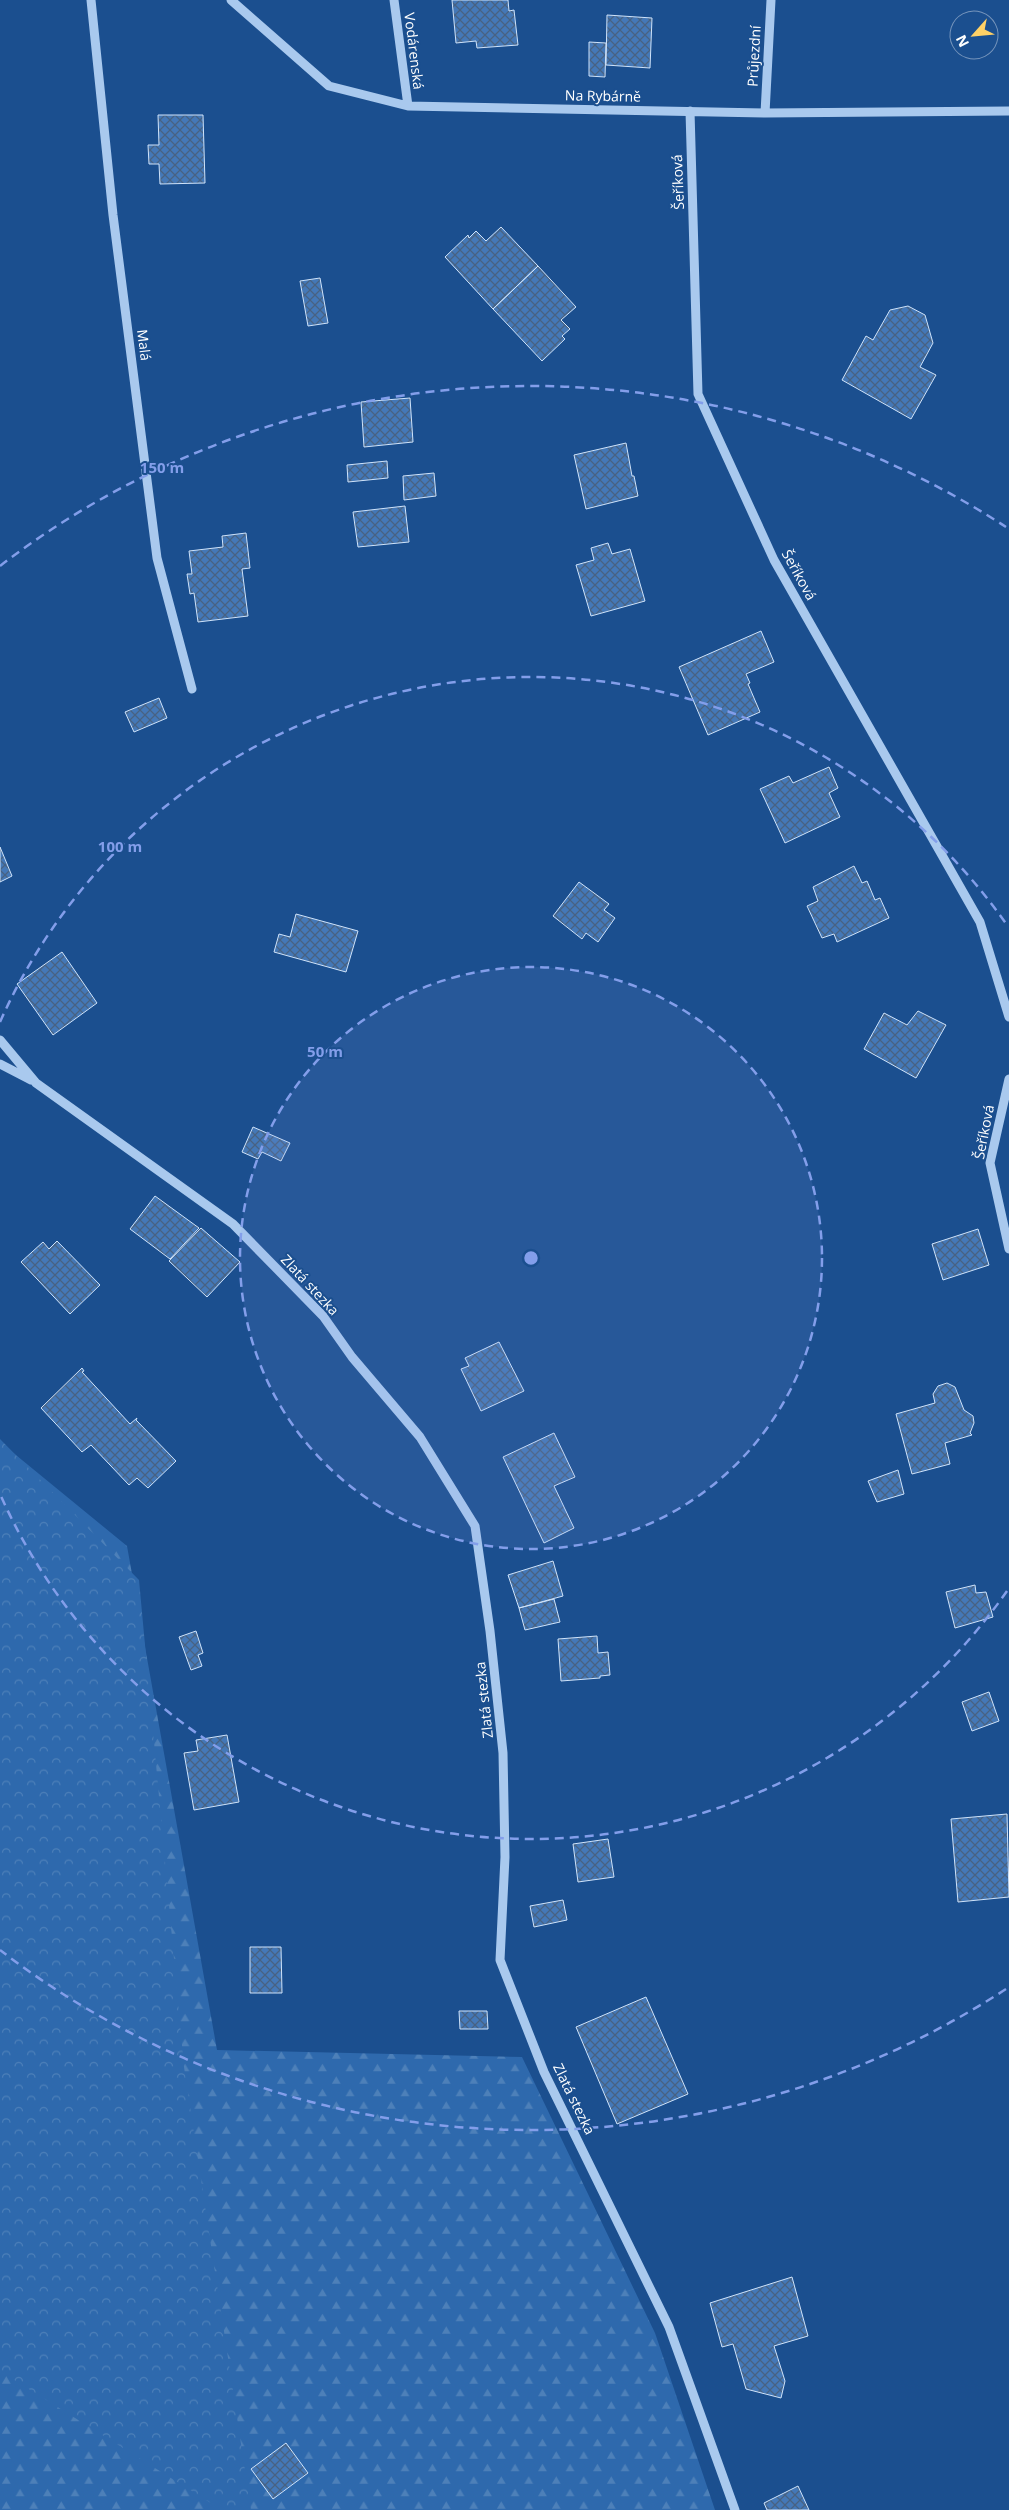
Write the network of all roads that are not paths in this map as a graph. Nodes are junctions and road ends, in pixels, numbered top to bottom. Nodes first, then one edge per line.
1 (90, 0) edge
2 (231, 0) edge
3 (394, 0) edge
4 (772, 0) edge
5 (408, 106) junction
6 (1009, 111) edge
7 (690, 112) junction
8 (765, 113) junction
9 (192, 689) dead end
10 (1009, 1017) edge
11 (0, 1040) edge
12 (0, 1064) edge
13 (1009, 1079) edge
14 (36, 1083) junction
15 (1009, 1248) edge
16 (734, 2510) edge

1 - 9 street, Malá
2 - 5 street, Na Rybárně
3 - 5 street, Vodárenská
4 - 8 street, Průjezdní
5 - 7 street, Na Rybárně
6 - 8 street, Na Rybárně
7 - 8 street, Na Rybárně
7 - 10 street, Šeříková
11 - 14 street, Zlatá stezka
12 - 14 street
13 - 15 street, Šeříková
14 - 16 street, Zlatá stezka

